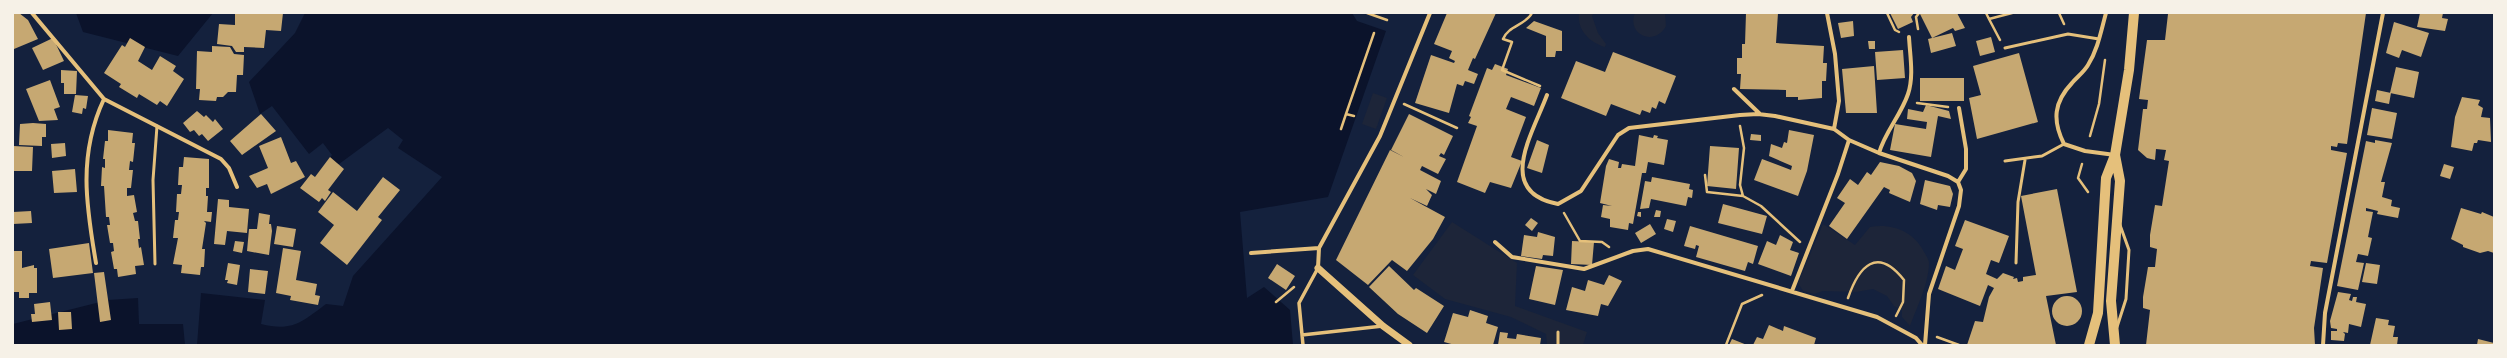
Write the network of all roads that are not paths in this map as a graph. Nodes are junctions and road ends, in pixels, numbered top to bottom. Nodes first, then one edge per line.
1 (32, 13) edge
2 (1430, 13) edge
3 (1828, 13) edge
4 (2106, 13) edge
5 (2134, 13) edge
6 (2139, 13) edge
7 (2383, 13) edge
8 (1909, 38) road end
9 (2099, 39) junction
10 (2132, 41) junction
11 (2005, 48) road end
12 (1734, 89) dead end
13 (1547, 95) road end
14 (104, 99) junction
15 (1959, 108) road end
16 (1760, 114) junction
17 (157, 126) junction
18 (1834, 129) junction
19 (1849, 140) junction
20 (2064, 144) junction
21 (1879, 153) junction
22 (2115, 155) junction
23 (2025, 160) junction
24 (2005, 161) dead end
25 (1958, 182) junction
26 (237, 187) dead end
27 (2118, 218) junction
28 (1495, 242) dead end
29 (1319, 248) junction
30 (1251, 253) dead end
31 (96, 263) dead end
32 (2016, 263) dead end
33 (155, 264) dead end
34 (1318, 268) junction
35 (1792, 291) junction
36 (1384, 326) junction
37 (1558, 332) dead end
38 (1302, 335) junction
39 (2114, 341) edge
40 (1303, 345) edge
41 (1409, 345) edge
42 (1558, 345) edge
43 (1923, 345) edge
44 (2089, 345) edge
45 (2323, 345) edge

1 - 14 street
2 - 29 street
3 - 18 street
4 - 9 street
5 - 10 main road
6 - 10 main road
7 - 45 street
8 - 21 street
9 - 11 lane
9 - 20 street
10 - 22 main road
12 - 16 street
13 - 16 street
14 - 17 street
14 - 31 street
15 - 25 street
16 - 18 street
17 - 26 street
17 - 33 lane
18 - 19 street
19 - 21 street
19 - 35 street
20 - 22 street
20 - 23 lane
21 - 25 street
22 - 27 main road
22 - 44 main road
23 - 24 lane
23 - 32 lane
25 - 43 street
27 - 39 main road
27 - 39 lane
28 - 35 street
29 - 30 street
29 - 34 street
34 - 36 street
34 - 38 street
35 - 43 street
36 - 38 street
36 - 41 street
37 - 42 lane
38 - 40 street

